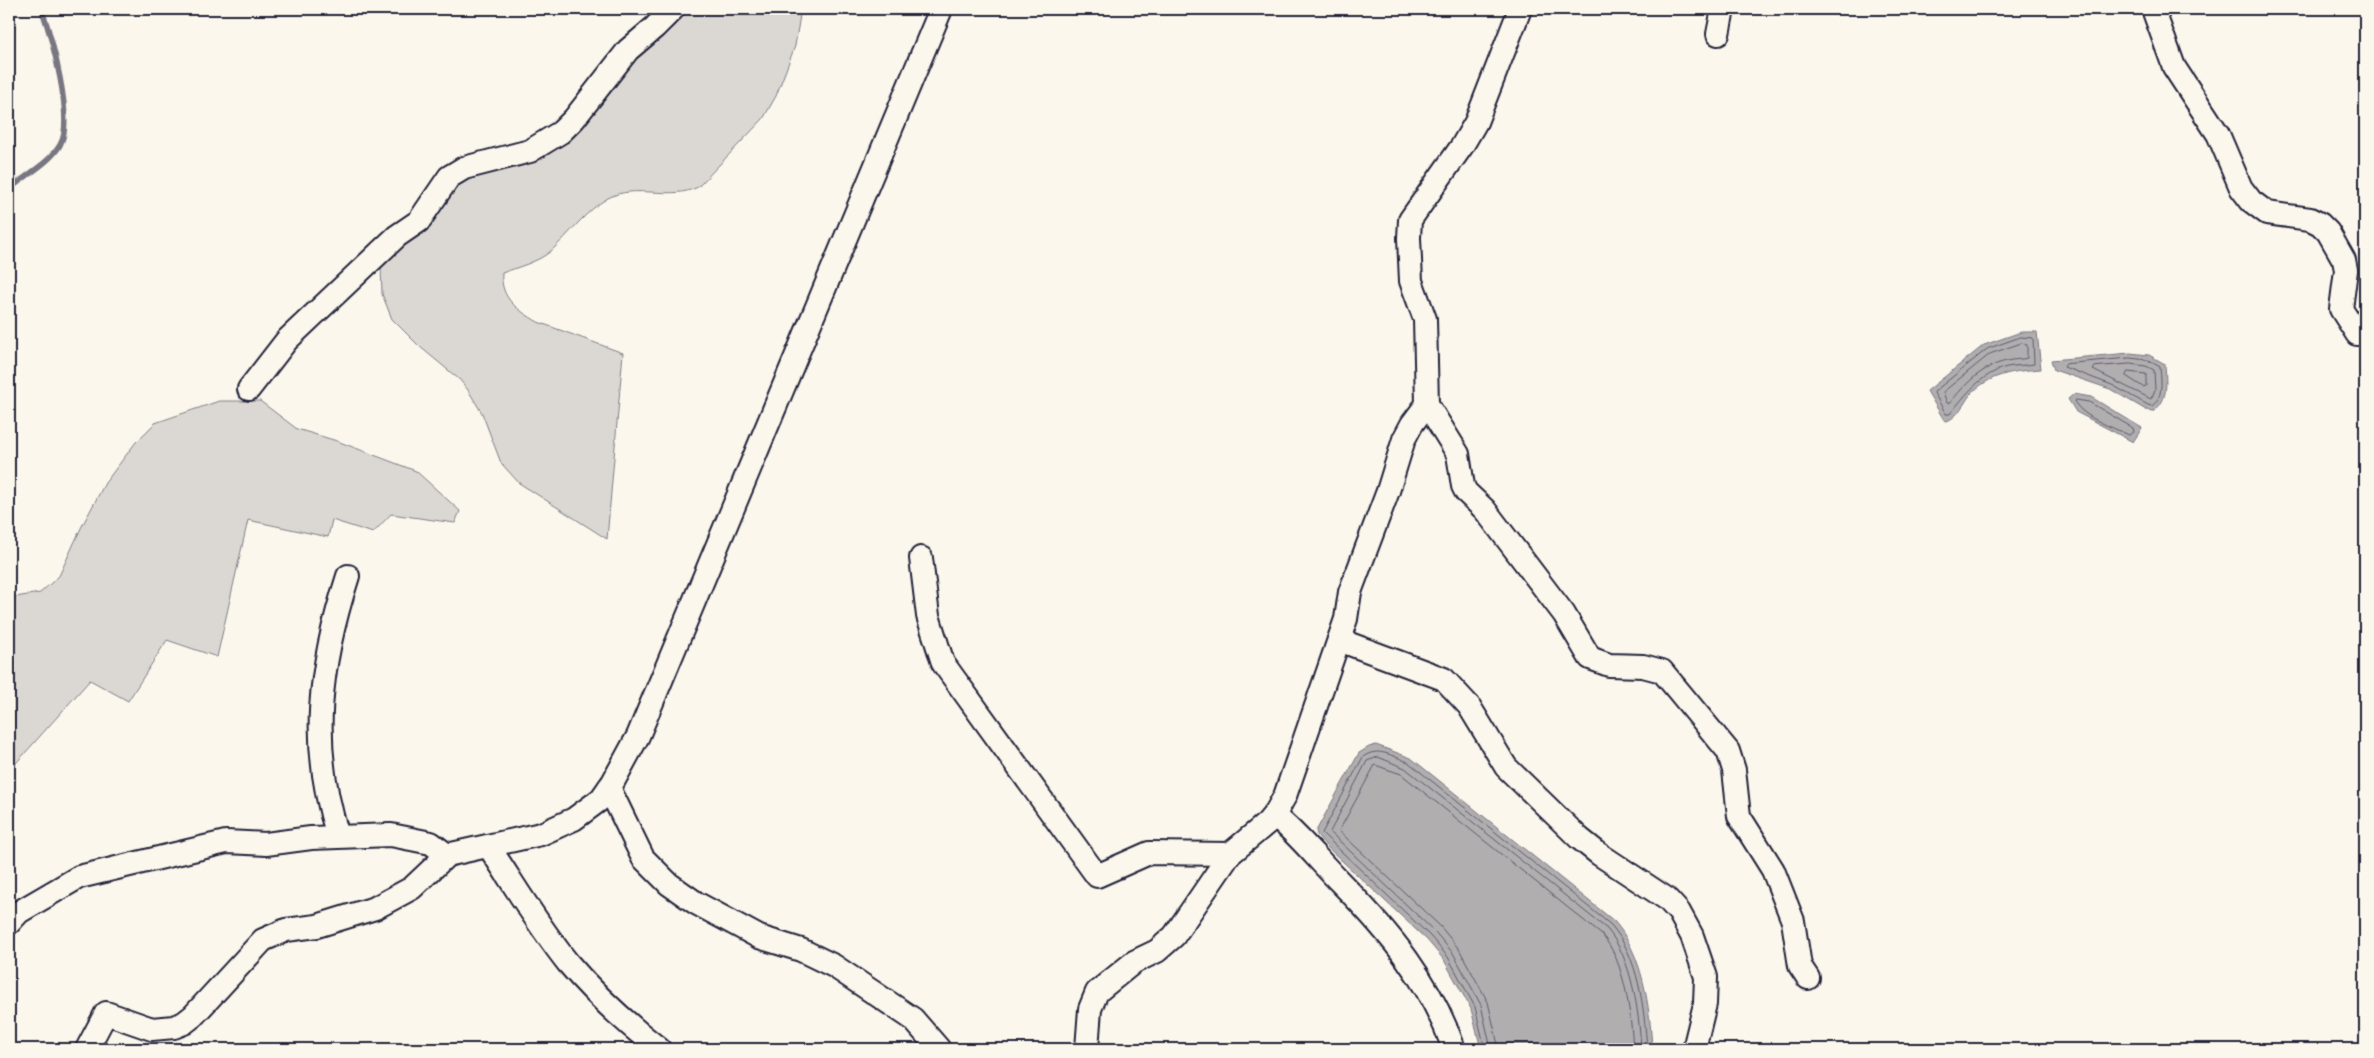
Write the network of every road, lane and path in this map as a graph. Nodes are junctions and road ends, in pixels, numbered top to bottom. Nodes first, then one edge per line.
1 (673, 9) edge
2 (942, 9) edge
3 (1520, 9) edge
4 (1723, 9) edge
5 (2153, 9) edge
6 (1718, 34) dead end
7 (2365, 334) edge
8 (249, 389) dead end
9 (1427, 404) junction
10 (921, 558) dead end
11 (348, 576) dead end
12 (1339, 640) junction
13 (609, 788) junction
14 (1274, 815) junction
15 (338, 836) junction
16 (489, 847) junction
17 (1230, 854) junction
18 (447, 855) junction
19 (9, 923) edge
20 (1808, 978) dead end
21 (87, 1049) edge
22 (659, 1049) edge
23 (939, 1049) edge
24 (1087, 1049) edge
25 (1454, 1049) edge
26 (1694, 1049) edge

1 - 8 street
2 - 13 street
3 - 9 street
4 - 6 street
5 - 7 street
9 - 12 street
9 - 20 street
10 - 17 street
11 - 15 street
12 - 14 street
12 - 26 street
13 - 16 street
13 - 23 street
14 - 17 street
14 - 25 street
15 - 18 street
15 - 19 street
16 - 18 street
16 - 22 street
17 - 24 street
18 - 21 street

